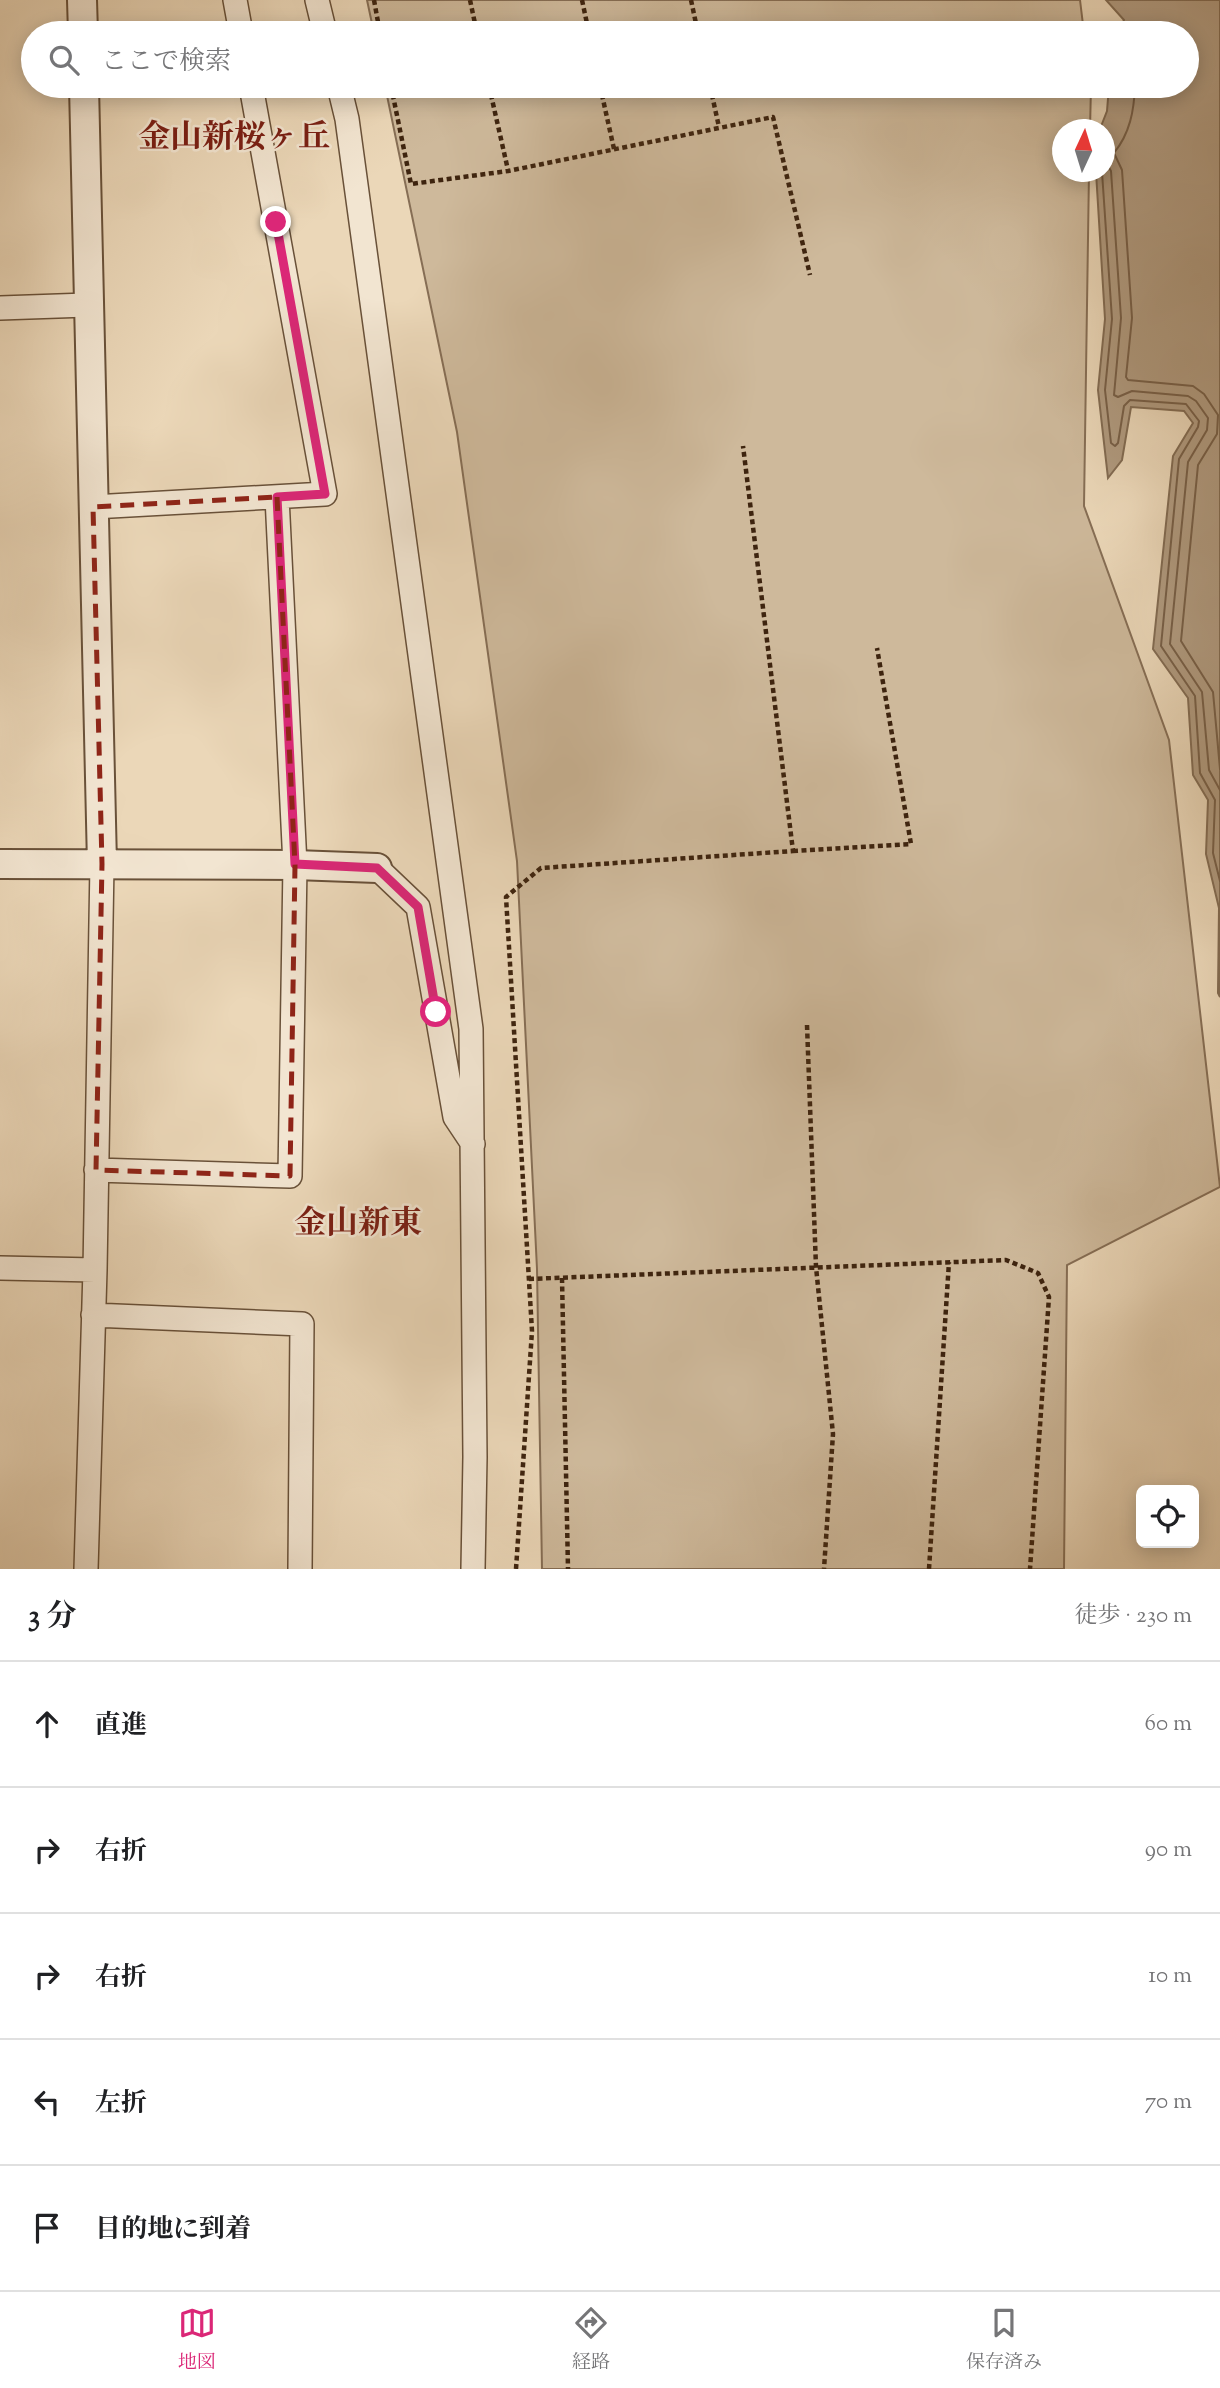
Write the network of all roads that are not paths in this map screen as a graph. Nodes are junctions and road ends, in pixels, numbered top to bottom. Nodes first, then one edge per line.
1 (82, 0) edge
2 (235, 0) edge
3 (317, 0) edge
4 (83, 21) edge
5 (239, 21) edge
6 (322, 21) edge
7 (84, 98) edge
8 (253, 98) edge
9 (342, 98) edge
10 (87, 305) junction
11 (0, 308) edge
12 (277, 497) junction
13 (93, 507) junction
14 (0, 864) edge
15 (102, 864) junction
16 (295, 864) junction
17 (377, 868) joint
18 (473, 1144) junction
19 (96, 1170) junction
20 (0, 1268) edge
21 (95, 1270) junction
22 (93, 1315) junction
23 (86, 1569) edge
24 (300, 1569) edge
25 (473, 1569) edge

1 - 4 street
2 - 5 street
3 - 6 street
7 - 10 street
8 - 12 street
9 - 18 street
10 - 11 street
10 - 13 street
12 - 13 street
12 - 16 street
13 - 15 street
14 - 15 street
15 - 16 street
15 - 19 street
16 - 17 street
16 - 19 street
17 - 18 street
18 - 25 street
19 - 21 street
20 - 21 street
21 - 22 street
22 - 23 street
22 - 24 street

